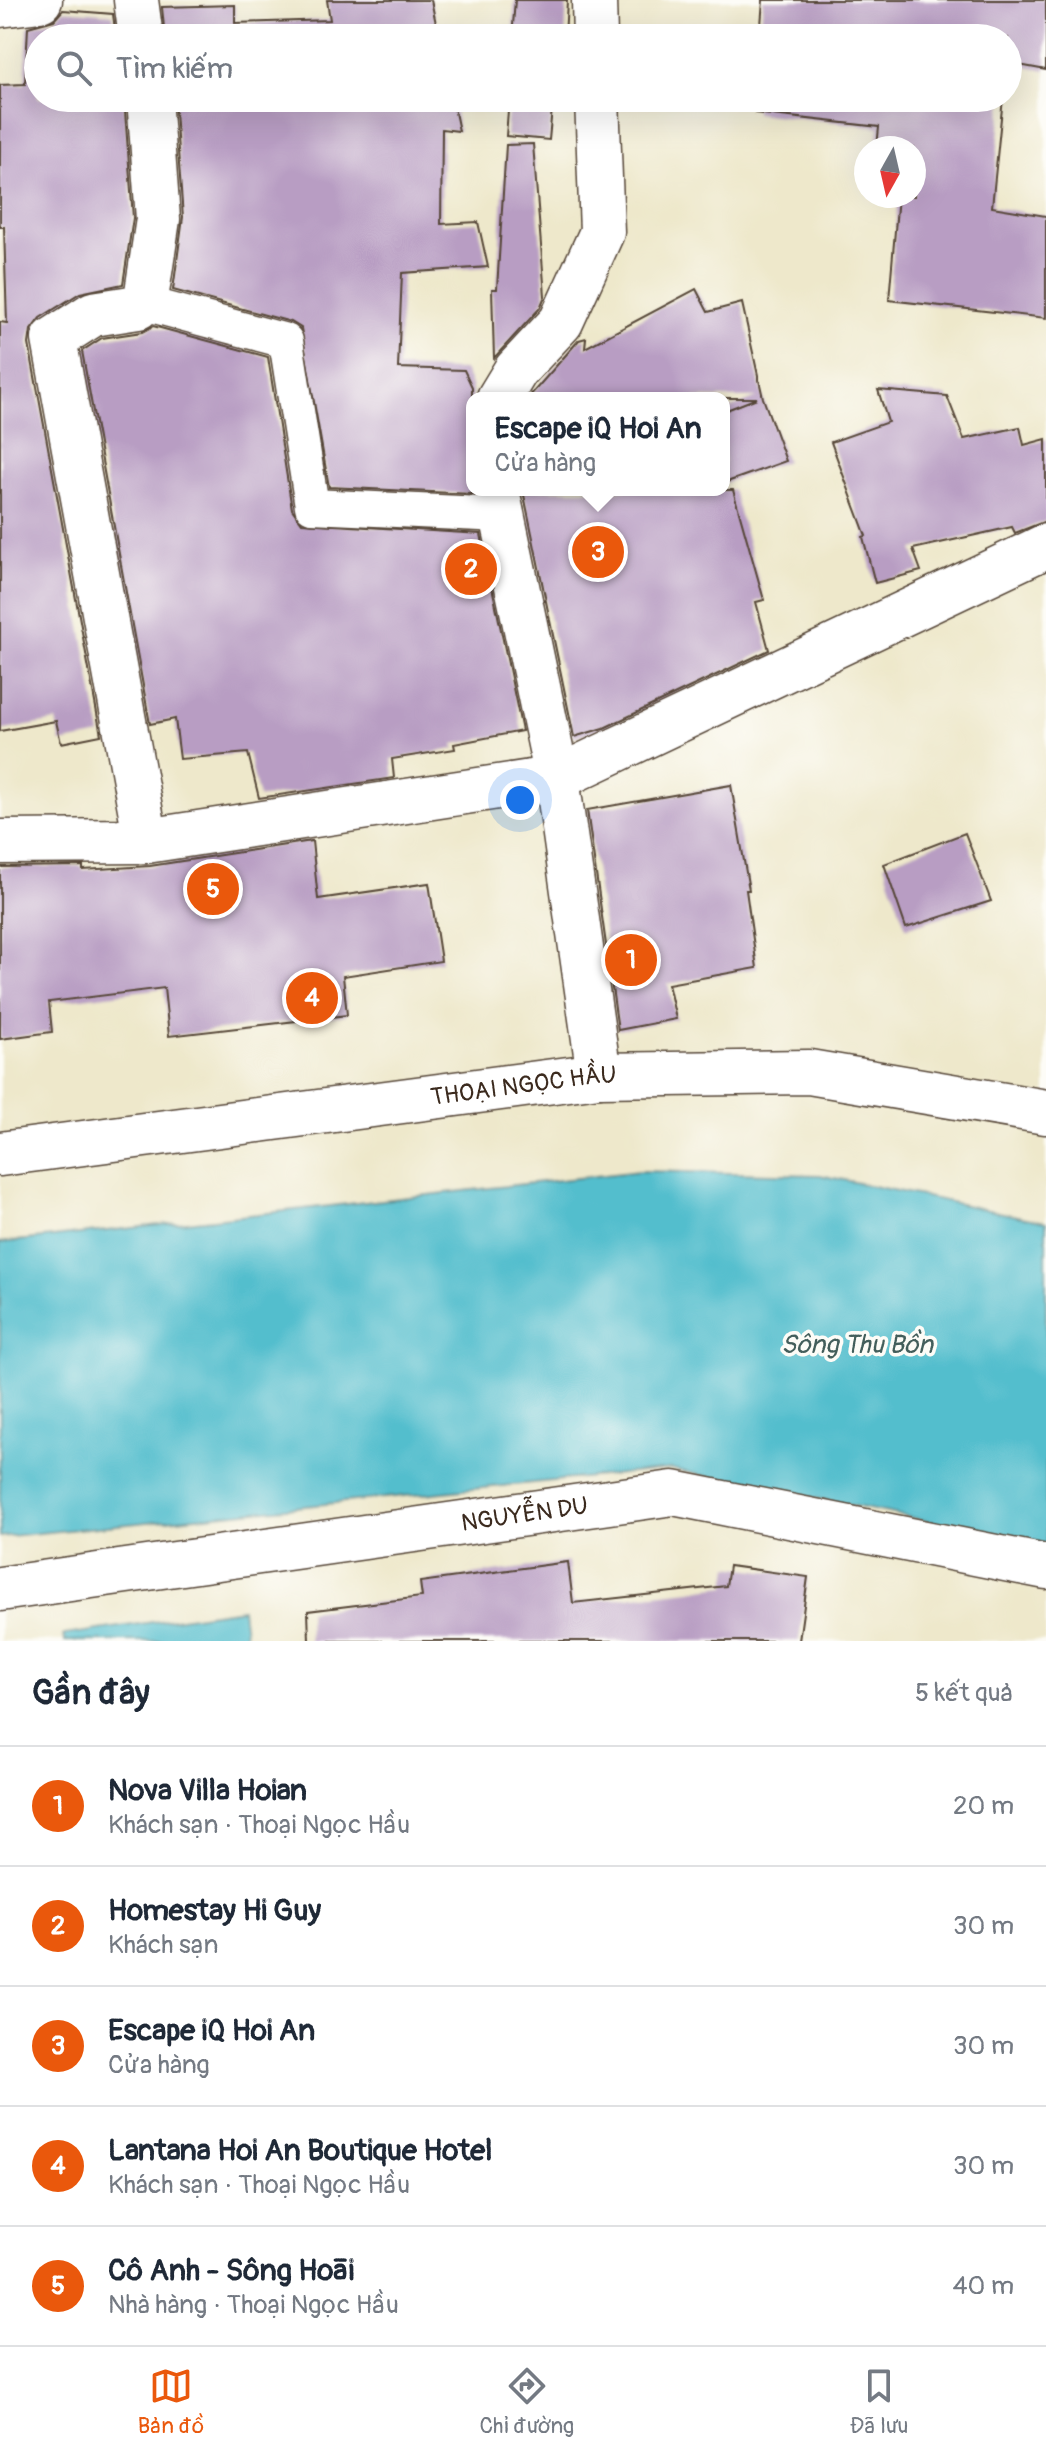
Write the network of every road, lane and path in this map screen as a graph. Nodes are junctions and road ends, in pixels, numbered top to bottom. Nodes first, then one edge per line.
1 (40, 0) edge
2 (136, 0) edge
3 (594, 0) edge
4 (0, 5) edge
5 (139, 24) edge
6 (595, 24) edge
7 (150, 112) edge
8 (598, 112) edge
9 (144, 303) junction
10 (503, 392) edge
11 (499, 503) edge
12 (1046, 546) edge
13 (557, 778) junction
14 (146, 841) junction
15 (0, 842) edge
16 (599, 1075) junction
17 (1046, 1112) edge
18 (0, 1154) edge
19 (1046, 1567) edge
20 (0, 1589) edge

1 - 4 street
2 - 5 street
3 - 6 street
7 - 9 street
8 - 10 street
9 - 11 lane
9 - 14 street
11 - 13 street
12 - 13 street
13 - 14 street
13 - 16 street
14 - 15 street
16 - 17 street, THOẠI NGỌC HẦU
16 - 18 street, THOẠI NGỌC HẦU
19 - 20 street, NGUYỄN DU

